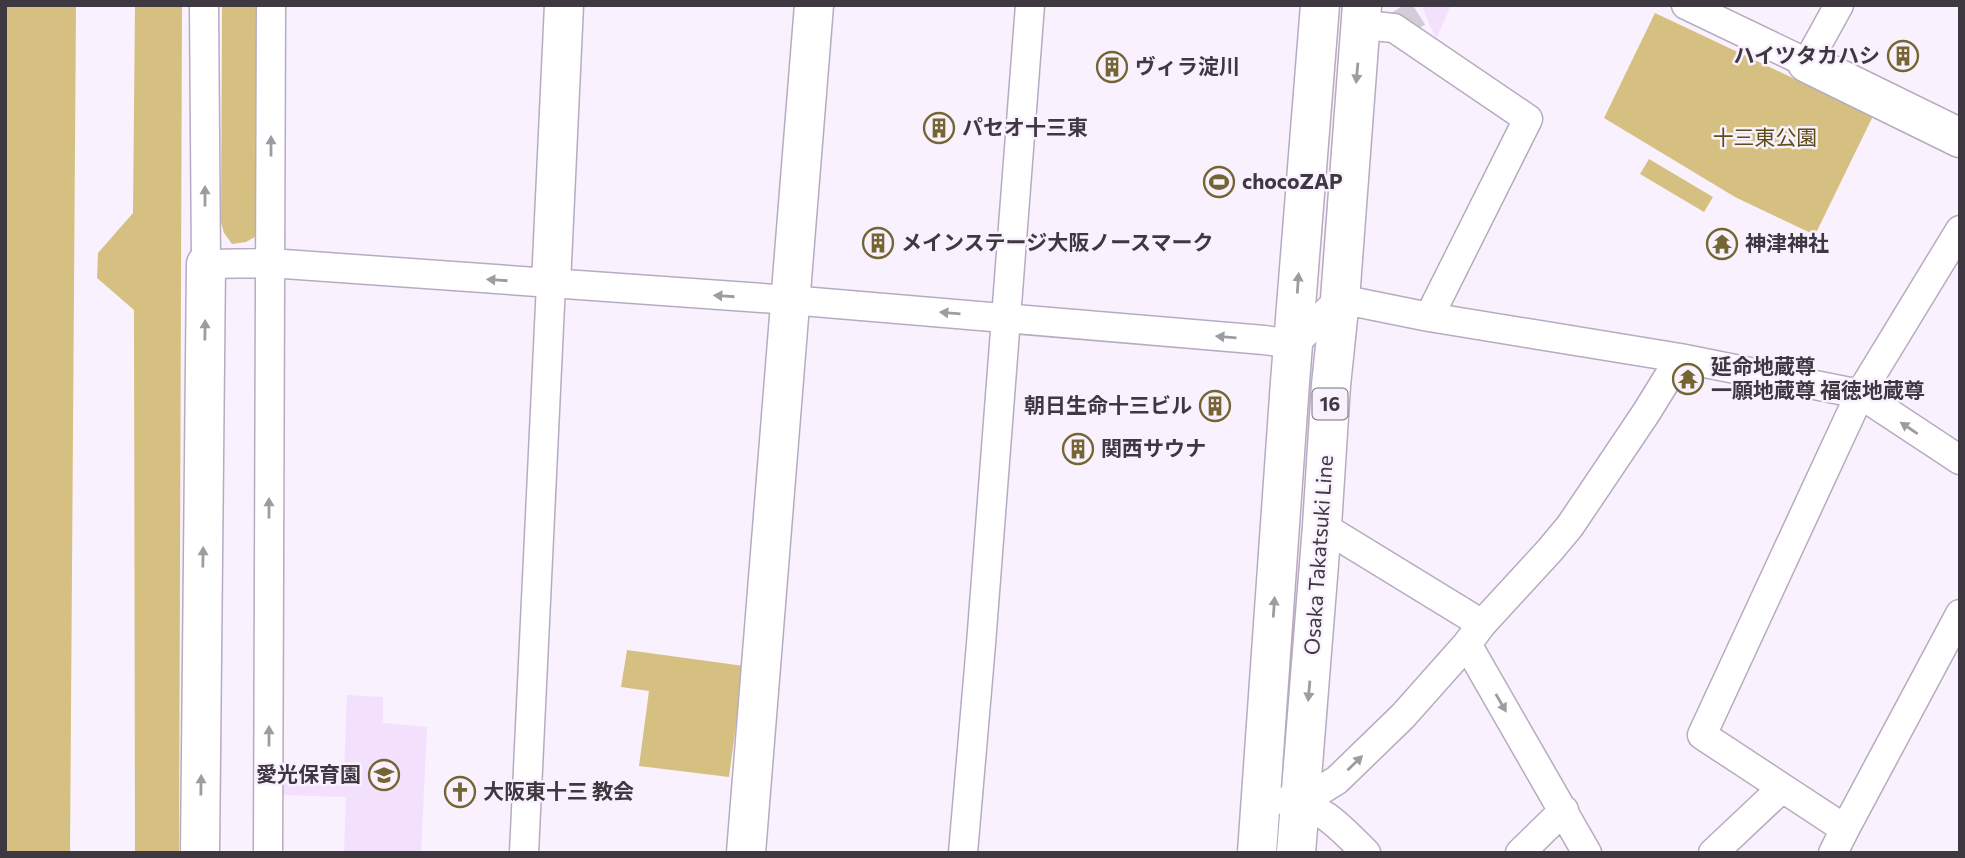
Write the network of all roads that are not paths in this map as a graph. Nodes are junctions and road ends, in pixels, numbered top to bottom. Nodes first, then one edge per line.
1 (204, 5) edge
2 (271, 5) edge
3 (564, 5) edge
4 (814, 5) edge
5 (1030, 5) edge
6 (1320, 5) edge
7 (1686, 5) edge
8 (1839, 5) edge
9 (1372, 19) edge
10 (1807, 63) junction
11 (1960, 138) edge
12 (1960, 230) edge
13 (270, 263) junction
14 (206, 264) junction
15 (1948, 277) edge
16 (551, 284) junction
17 (1339, 299) junction
18 (790, 300) junction
19 (1429, 317) junction
20 (1005, 318) junction
21 (1294, 344) junction
22 (1680, 358) junction
23 (1860, 394) junction
24 (1960, 460) edge
25 (1322, 526) junction
26 (1960, 614) edge
27 (1474, 634) junction
28 (1782, 788) junction
29 (1261, 798) junction
30 (1300, 803) junction
31 (1564, 810) junction
32 (1839, 841) edge
33 (200, 853) edge
34 (268, 853) edge
35 (524, 853) edge
36 (746, 853) edge
37 (963, 853) edge
38 (1256, 853) edge
39 (1296, 853) edge
40 (1366, 853) edge
41 (1520, 853) edge
42 (1587, 853) edge
43 (1713, 853) edge

14 -> 1 street
13 -> 2 street
3 - 16 street
4 - 18 street
5 - 20 street
21 -> 6 street, Osaka Takatsuki Line / 16
7 - 10 street
8 - 10 street
9 -> 17 street, Osaka Takatsuki Line / 16
9 - 19 street
10 - 11 street
12 - 15 street
13 - 14 street
16 -> 13 street
34 -> 13 street
33 -> 14 street
15 - 23 street
18 -> 16 street
16 - 35 street
17 - 19 street
17 - 21 street
17 - 25 street, Osaka Takatsuki Line / 16
20 -> 18 street
18 - 36 street
19 - 22 street
21 -> 20 street
20 - 37 street
29 -> 21 street, Osaka Takatsuki Line / 16
22 - 23 street
22 - 27 street
24 -> 23 street
23 - 28 street
25 - 27 street
25 -> 30 street, Osaka Takatsuki Line / 16
26 - 32 street
30 -> 27 street
27 -> 31 street
28 - 32 street
28 - 43 street
29 - 30 street
29 - 38 street, Osaka Takatsuki Line / 16
30 - 39 street, Osaka Takatsuki Line / 16
30 - 40 street
31 - 41 street
31 - 42 street

